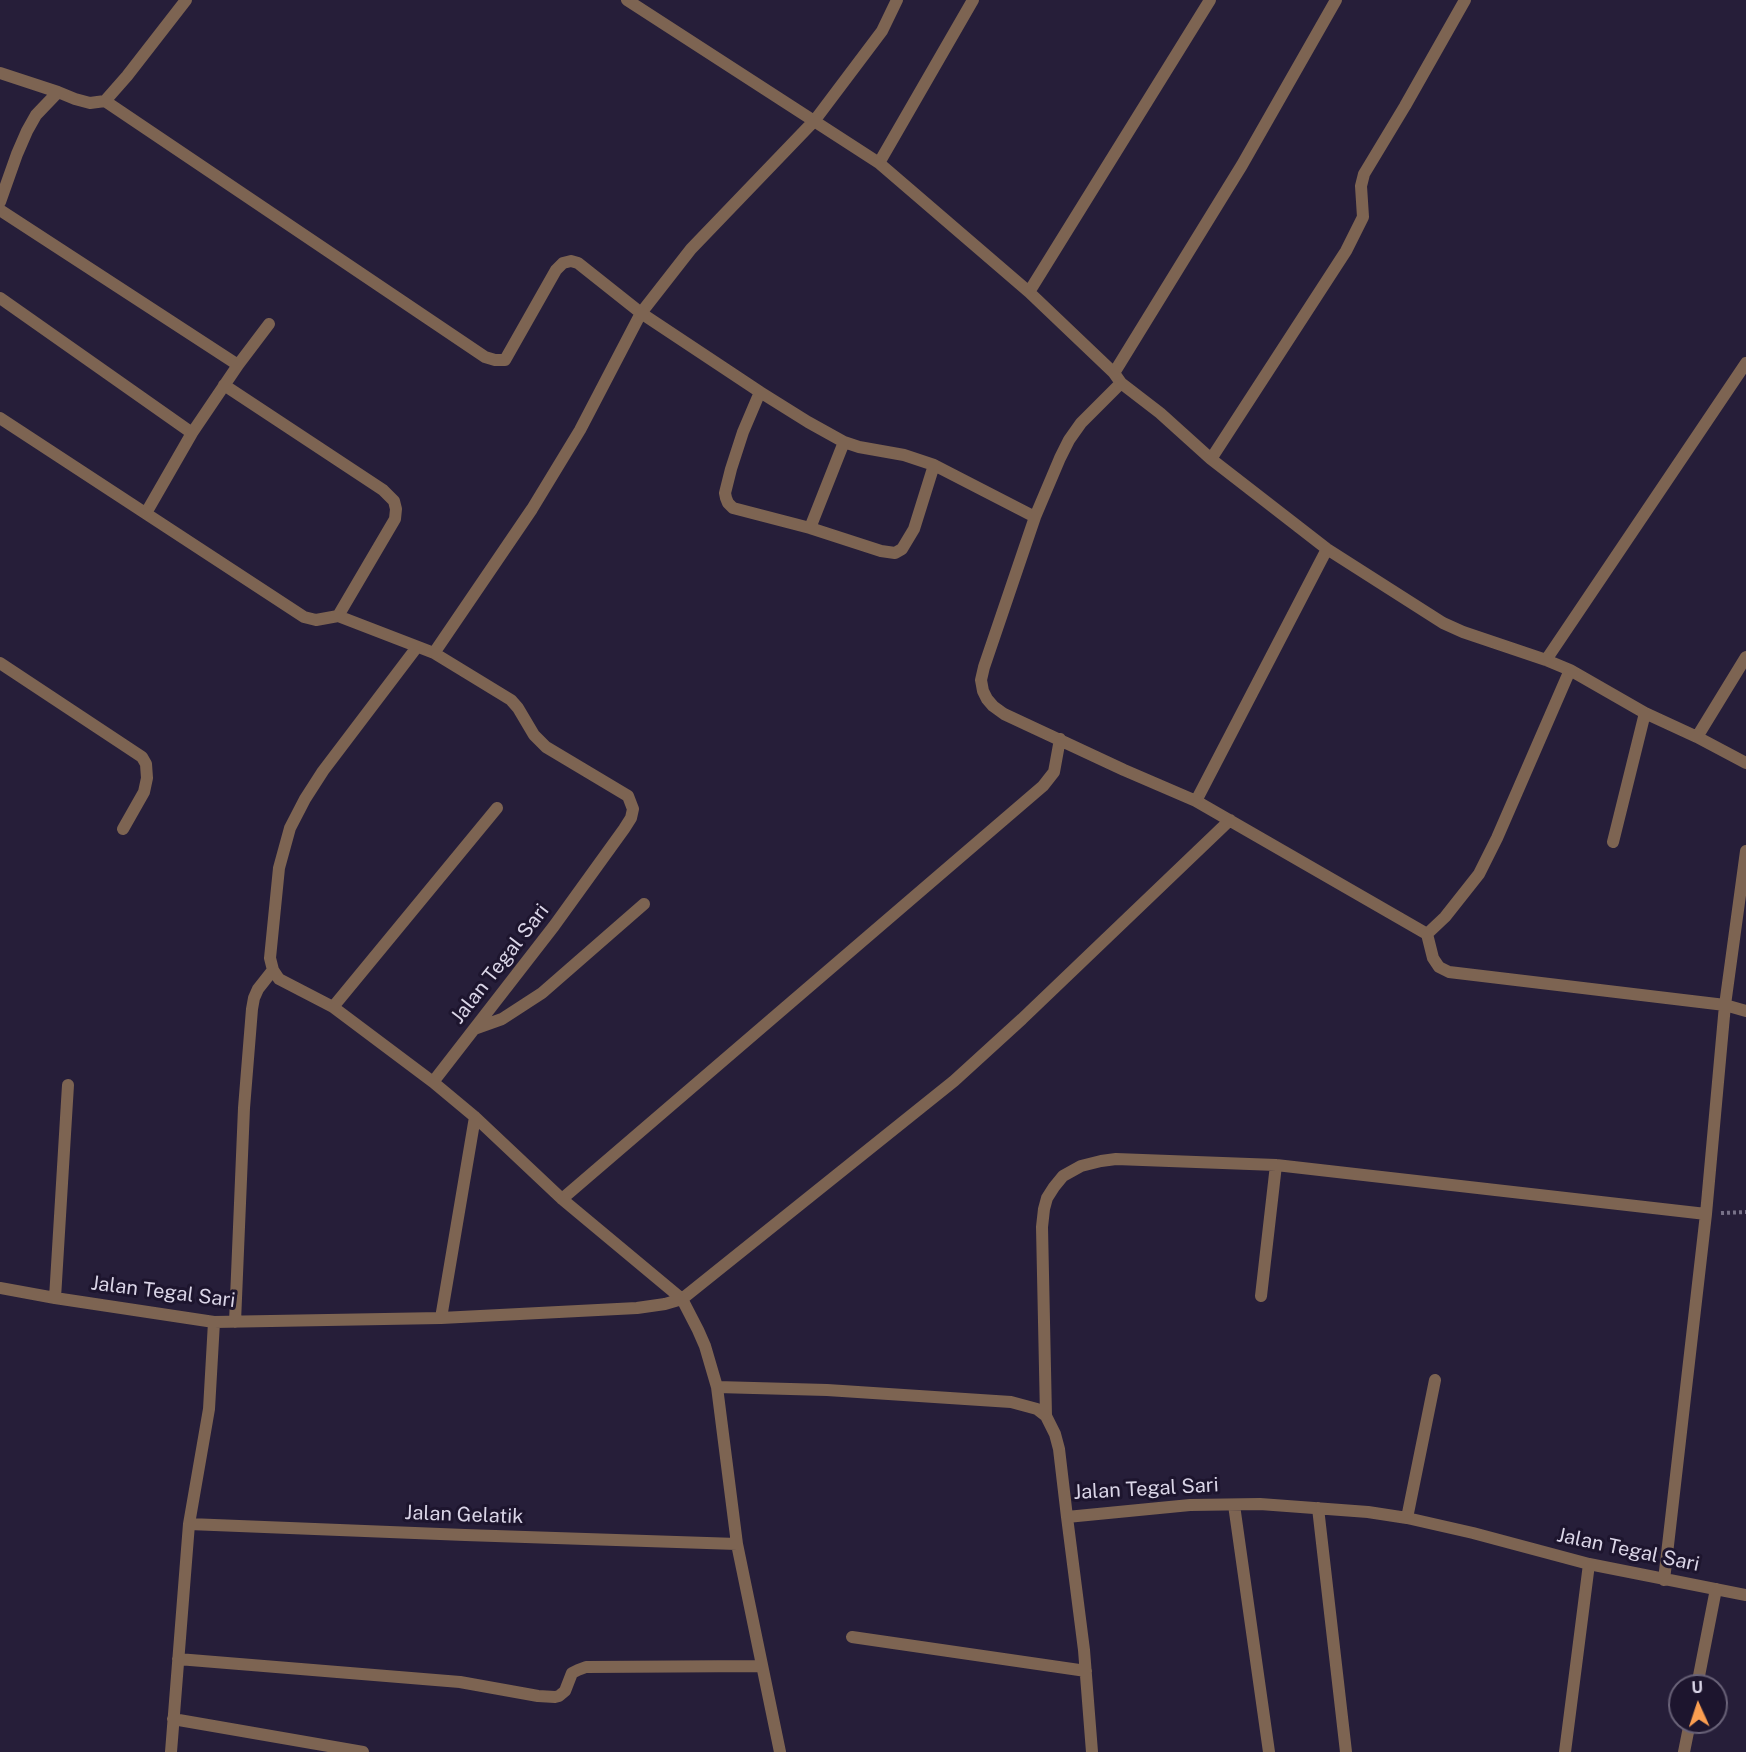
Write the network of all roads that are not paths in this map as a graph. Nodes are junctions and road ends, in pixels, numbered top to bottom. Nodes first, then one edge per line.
1 (186, 0) edge
2 (627, 0) edge
3 (897, 0) edge
4 (973, 0) edge
5 (1210, 0) edge
6 (1336, 0) edge
7 (1465, 0) edge
8 (0, 73) edge
9 (58, 92) junction
10 (105, 101) junction
11 (815, 120) junction
12 (879, 163) junction
13 (0, 202) edge
14 (0, 210) edge
15 (1029, 292) junction
16 (0, 298) edge
17 (641, 313) junction
18 (269, 324) dead end
19 (1746, 363) edge
20 (238, 365) junction
21 (1117, 378) junction
22 (224, 385) junction
23 (760, 392) junction
24 (0, 418) edge
25 (192, 433) junction
26 (844, 442) junction
27 (1211, 459) junction
28 (934, 465) junction
29 (146, 513) junction
30 (1035, 517) junction
31 (810, 528) junction
32 (1327, 549) junction
33 (338, 616) junction
34 (417, 647) junction
35 (434, 653) junction
36 (1746, 657) edge
37 (1546, 660) junction
38 (0, 663) edge
39 (1570, 670) junction
40 (1645, 713) junction
41 (1697, 737) junction
42 (1060, 740) junction
43 (1746, 762) edge
44 (1196, 801) junction
45 (497, 808) dead end
46 (1230, 820) junction
47 (123, 829) dead end
48 (1612, 842) dead end
49 (1746, 851) edge
50 (644, 904) dead end
51 (1427, 934) junction
52 (273, 970) junction
53 (1725, 1005) junction
54 (333, 1007) junction
55 (1746, 1011) edge
56 (474, 1029) junction
57 (433, 1082) junction
58 (68, 1085) dead end
59 (475, 1118) junction
60 (1276, 1165) junction
61 (562, 1199) junction
62 (1706, 1214) junction
63 (0, 1288) edge
64 (1261, 1296) dead end
65 (55, 1298) junction
66 (682, 1299) junction
67 (441, 1318) junction
68 (214, 1322) junction
69 (235, 1322) junction
70 (1435, 1380) dead end
71 (717, 1387) junction
72 (1046, 1416) junction
73 (1234, 1504) junction
74 (1318, 1508) junction
75 (1067, 1517) junction
76 (1407, 1518) junction
77 (189, 1524) junction
78 (737, 1544) junction
79 (1589, 1564) junction
80 (1664, 1580) junction
81 (1716, 1589) junction
82 (1746, 1595) edge
83 (852, 1638) dead end
84 (178, 1659) junction
85 (762, 1666) junction
86 (1086, 1671) junction
87 (1699, 1674) edge
88 (173, 1719) junction
89 (1688, 1734) edge
90 (171, 1752) edge
91 (363, 1752) edge
92 (780, 1752) edge
93 (1092, 1752) edge
94 (1269, 1752) edge
95 (1346, 1752) edge
96 (1565, 1752) edge
97 (1684, 1752) edge

1 - 10 street
2 - 11 street
3 - 11 street
4 - 12 street
5 - 15 street
6 - 21 street
7 - 27 street
8 - 9 street
9 - 10 street
9 - 13 street
10 - 17 street
11 - 12 street
11 - 17 street
12 - 15 street
14 - 20 street
15 - 21 street
16 - 25 street
17 - 23 street
17 - 35 street
18 - 20 street
19 - 37 street
20 - 22 street
21 - 27 street
21 - 30 street
22 - 25 street
22 - 33 street
23 - 26 street
23 - 31 street
24 - 29 street
25 - 29 street
26 - 28 street
26 - 31 street
27 - 32 street
28 - 30 street
28 - 31 street
29 - 33 street
30 - 42 street
32 - 37 street
32 - 44 street
33 - 34 street
34 - 35 street
34 - 52 street
35 - 56 street, Jalan Tegal Sari
36 - 41 street
37 - 39 street
38 - 47 street
39 - 40 street
39 - 51 street
40 - 41 street
40 - 48 street
41 - 43 street
42 - 44 street
42 - 61 street
44 - 46 street
45 - 54 street
46 - 51 street
46 - 66 street
49 - 53 street
50 - 56 street
51 - 53 street
52 - 54 street
52 - 69 street
53 - 55 street
53 - 62 street
54 - 57 street
56 - 57 street, Jalan Tegal Sari
57 - 59 street
58 - 65 street
59 - 61 street
59 - 67 street
60 - 62 street
60 - 64 street
60 - 72 street
61 - 66 street
62 - 80 street
63 - 65 street, Jalan Tegal Sari
65 - 68 street, Jalan Tegal Sari
66 - 67 street, Jalan Tegal Sari
66 - 71 street
67 - 69 street, Jalan Tegal Sari
68 - 69 street, Jalan Tegal Sari
68 - 77 street
70 - 76 street
71 - 72 street
71 - 78 street
72 - 75 street, Jalan Tegal Sari
73 - 74 street, Jalan Tegal Sari
73 - 75 street, Jalan Tegal Sari
73 - 94 street
74 - 76 street, Jalan Tegal Sari
74 - 95 street
75 - 86 street
76 - 79 street, Jalan Tegal Sari
77 - 78 street, Jalan Gelatik
77 - 84 street
78 - 85 street
79 - 80 street, Jalan Tegal Sari
79 - 96 street
80 - 81 street, Jalan Tegal Sari
81 - 82 street, Jalan Tegal Sari
81 - 87 street
83 - 86 street
84 - 85 street
84 - 88 street
85 - 92 street
86 - 93 street
88 - 90 street
88 - 91 street
89 - 97 street

